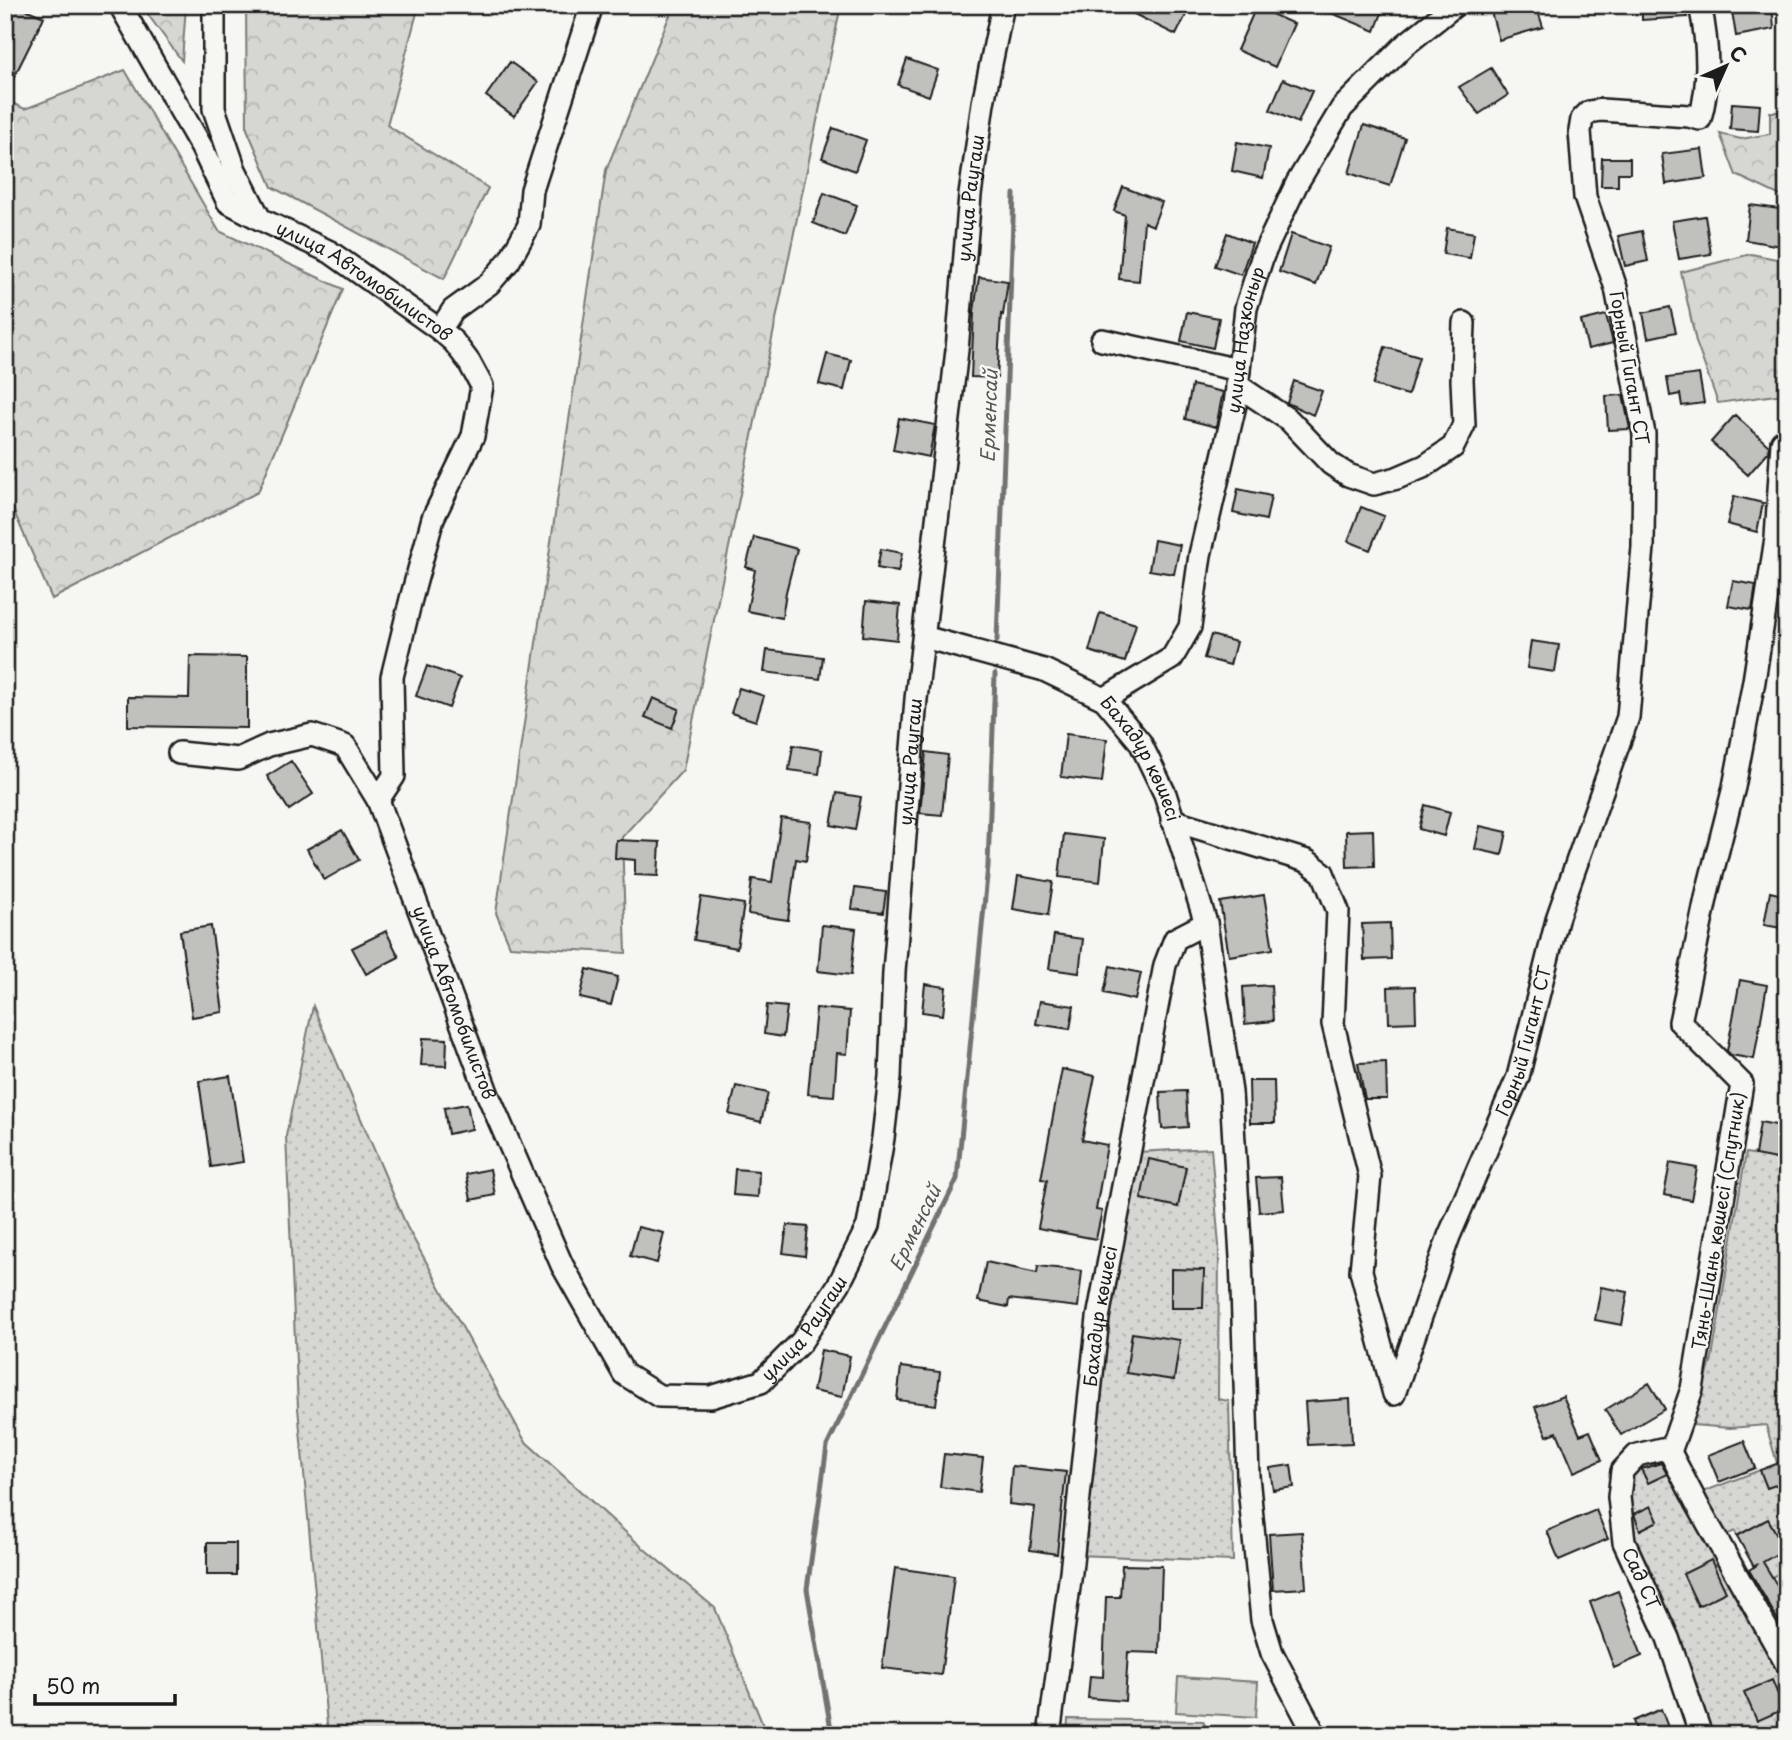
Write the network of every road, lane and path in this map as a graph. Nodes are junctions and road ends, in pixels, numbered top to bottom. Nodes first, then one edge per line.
1 (120, 5) edge
2 (214, 5) edge
3 (592, 5) edge
4 (1003, 5) edge
5 (1455, 5) edge
6 (1700, 5) edge
7 (260, 219) junction
8 (1464, 323) dead end
9 (440, 330) junction
10 (1102, 340) dead end
11 (1238, 377) junction
12 (1782, 442) dead end
13 (924, 637) junction
14 (1104, 699) junction
15 (179, 754) dead end
16 (378, 800) junction
17 (1172, 820) junction
18 (1206, 923) junction
19 (659, 1396) joint
20 (1670, 1452) junction
21 (1787, 1665) edge
22 (1049, 1735) edge
23 (1315, 1735) edge
24 (1701, 1735) edge

1 - 7 street
2 - 7 street, улица Автомобилистов
3 - 9 street
4 - 13 street, улица Раугаш
5 - 11 street, улица Назконыр
6 - 17 street, Горный Гигант СТ
7 - 9 street, улица Автомобилистов
8 - 11 street
9 - 16 street, улица Автомобилистов
10 - 11 street
11 - 14 street, улица Назконыр
12 - 20 street, Тянь-Шань көшесі (Спутник)
13 - 14 street, Бахадүр көшесі
13 - 19 street, улица Раугаш
14 - 17 street, Бахадүр көшесі
15 - 16 street, улица Автомобилистов
16 - 19 street, улица Автомобилистов
17 - 18 street, Бахадүр көшесі
18 - 22 street, Бахадүр көшесі
18 - 23 street, Бахадүр көшесі
20 - 21 street
20 - 24 street, Сад СТ

